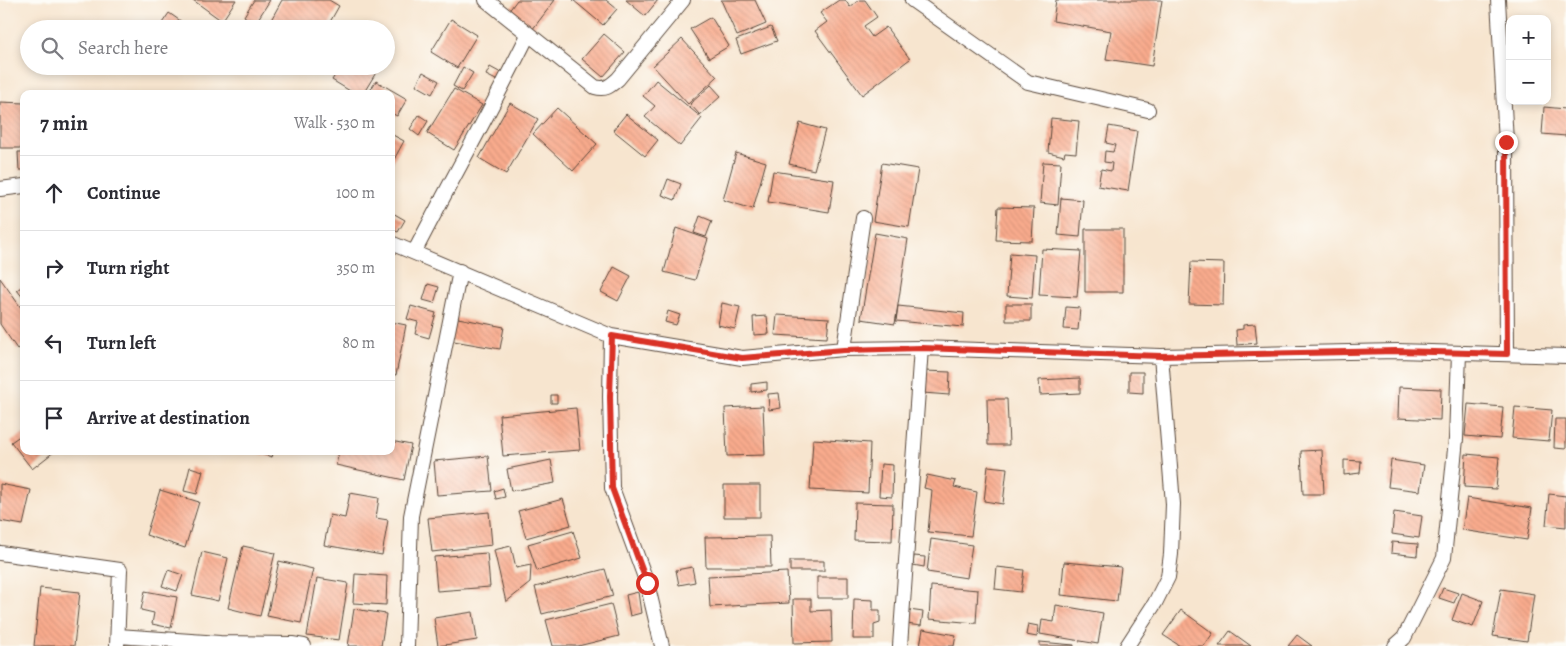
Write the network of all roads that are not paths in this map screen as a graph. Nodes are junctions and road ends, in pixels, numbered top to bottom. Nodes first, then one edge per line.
1 (486, 0) edge
2 (683, 0) edge
3 (912, 0) edge
4 (1498, 0) edge
5 (528, 35) junction
6 (1148, 110) dead end
7 (20, 186) edge
8 (0, 189) edge
9 (863, 218) dead end
10 (395, 244) edge
11 (415, 251) junction
12 (460, 271) junction
13 (612, 336) junction
14 (921, 348) junction
15 (844, 350) junction
16 (1459, 353) junction
17 (1507, 354) junction
18 (1161, 356) junction
19 (1566, 356) edge
20 (0, 553) edge
21 (118, 641) edge
22 (304, 646) edge
23 (407, 646) edge
24 (662, 646) edge
25 (900, 646) edge
26 (1126, 646) edge
27 (1395, 646) edge

1 - 5 street
2 - 5 street
3 - 6 street
4 - 17 street
5 - 11 street
7 - 8 street
9 - 15 street
10 - 11 street
11 - 12 street
12 - 13 street
12 - 23 street
13 - 15 street
13 - 24 street
14 - 15 street
14 - 18 street
14 - 25 street
16 - 17 street
16 - 18 street
16 - 27 street
17 - 19 street
18 - 26 street
20 - 21 street
21 - 22 street

